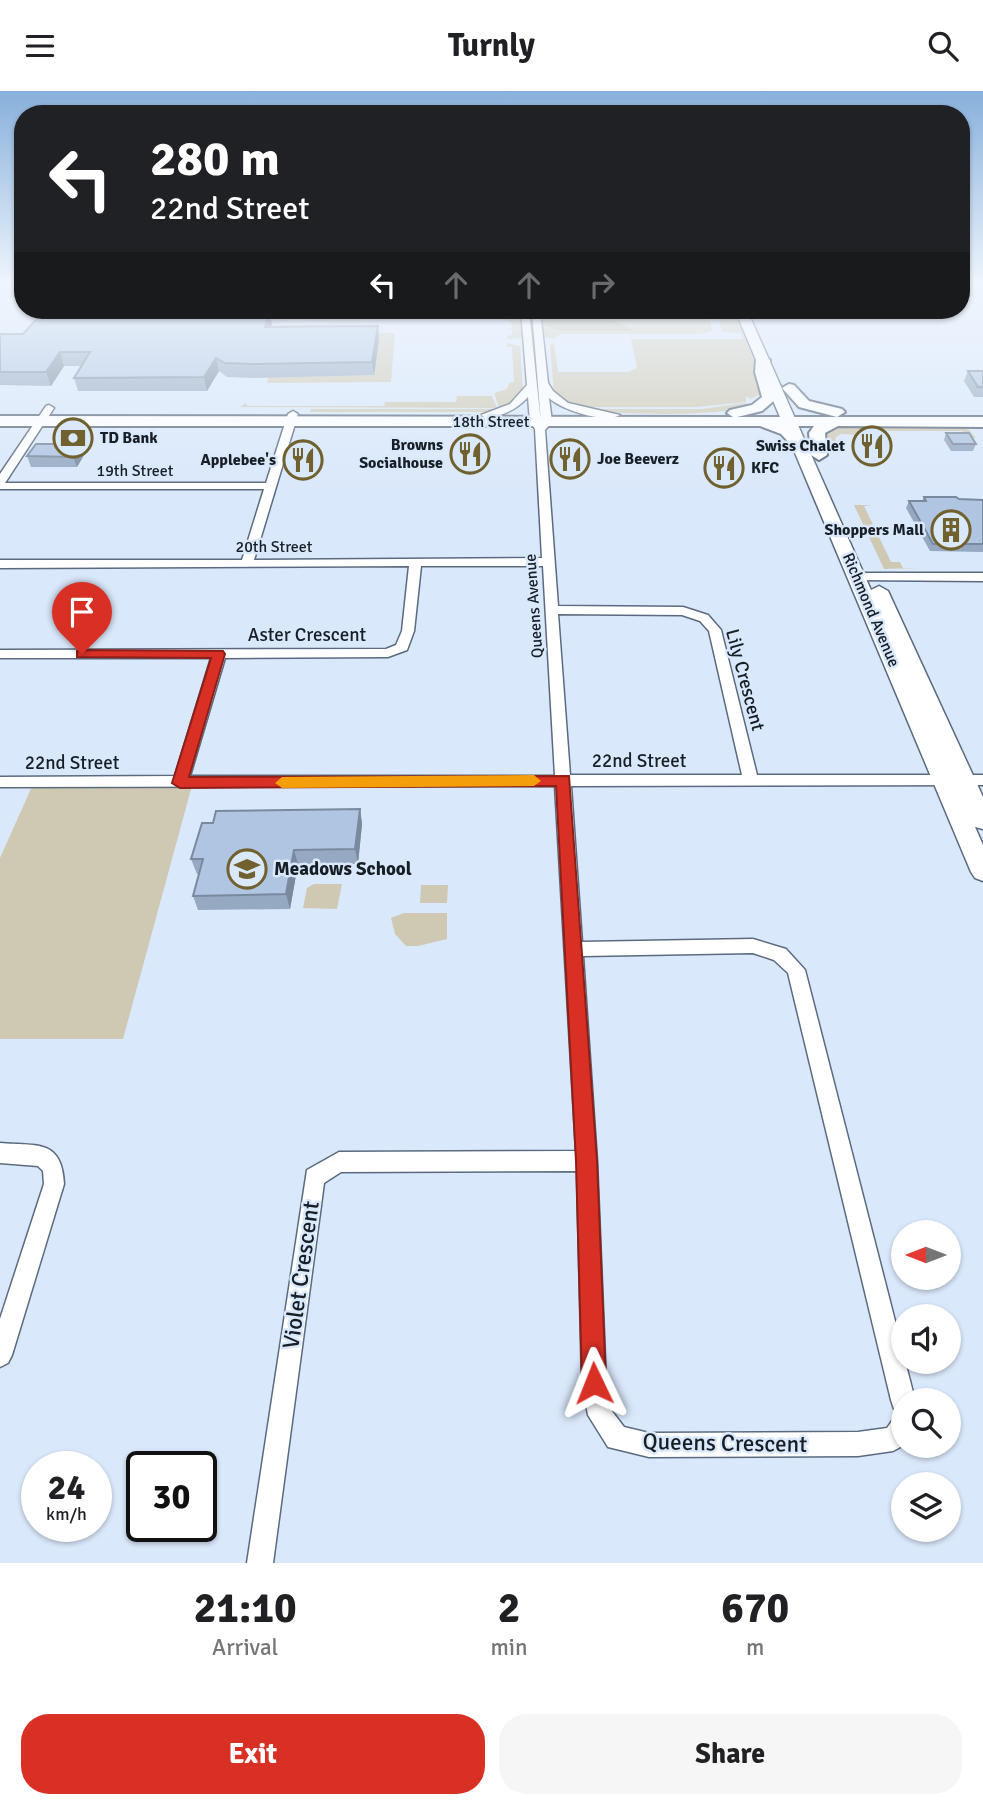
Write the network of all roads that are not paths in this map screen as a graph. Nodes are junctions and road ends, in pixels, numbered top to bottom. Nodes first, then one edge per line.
1 (529, 354) edge
2 (541, 354) edge
3 (759, 354) edge
4 (774, 354) edge
5 (762, 360) junction
6 (544, 383) junction
7 (531, 384) junction
8 (789, 388) junction
9 (0, 414) edge
10 (45, 414) junction
11 (486, 415) junction
12 (615, 415) junction
13 (872, 415) junction
14 (983, 415) edge
15 (292, 418) junction
16 (724, 418) junction
17 (795, 418) junction
18 (541, 420) junction
19 (0, 421) edge
20 (850, 422) junction
21 (983, 422) edge
22 (800, 445) junction
23 (819, 455) junction
24 (0, 484) edge
25 (270, 486) junction
26 (247, 562) junction
27 (549, 562) junction
28 (0, 563) edge
29 (415, 563) junction
30 (865, 577) junction
31 (983, 577) edge
32 (552, 610) junction
33 (0, 654) edge
34 (219, 654) junction
35 (943, 779) junction
36 (564, 780) junction
37 (751, 780) junction
38 (974, 780) edge
39 (0, 782) edge
40 (180, 783) junction
41 (983, 821) edge
42 (983, 872) edge
43 (574, 949) junction
44 (0, 1153) edge
45 (587, 1161) junction
46 (0, 1355) edge
47 (900, 1388) edge
48 (891, 1439) edge
49 (260, 1563) edge

1 - 7 street
2 - 6 street
3 - 5 main road, Richmond Avenue
4 - 8 main road, Richmond Avenue
5 - 16 main road
5 - 17 main road, Richmond Avenue
6 - 12 street
6 - 18 street
7 - 11 street
7 - 18 street
8 - 13 main road
8 - 17 main road, Richmond Avenue
9 - 10 main road, 18th Street
10 - 15 main road, 18th Street
10 - 19 main road, 18th Street
10 - 24 street
11 - 15 main road, 18th Street
11 - 18 main road, 18th Street
12 - 16 main road, 18th Street
12 - 18 main road, 18th Street
13 - 14 main road, 18th Street
13 - 17 main road, 18th Street
15 - 18 main road, 18th Street
15 - 25 street
16 - 17 main road, 18th Street
16 - 18 main road, 18th Street
16 - 22 main road
17 - 20 main road, 18th Street
17 - 22 main road, Richmond Avenue
17 - 23 main road, Richmond Avenue
18 - 27 street, Queens Avenue
20 - 21 main road, 18th Street
20 - 23 main road
22 - 30 main road, Richmond Avenue
23 - 30 main road, Richmond Avenue
24 - 25 street, 19th Street
25 - 26 street
26 - 28 street, 20th Street
26 - 29 street, 20th Street
27 - 29 street, 20th Street
27 - 32 street, Queens Avenue
29 - 34 street, Aster Crescent
30 - 31 street
30 - 35 main road, Richmond Avenue
30 - 38 main road, Richmond Avenue
32 - 36 street, Queens Avenue
32 - 37 street, Lily Crescent
33 - 34 street, Aster Crescent
34 - 40 street
35 - 37 street, 22nd Street
35 - 38 street, 22nd Street
35 - 42 main road, Richmond Avenue
36 - 37 street, 22nd Street
36 - 40 street, 22nd Street
36 - 43 street, Queens Crescent
38 - 41 main road, Richmond Avenue
39 - 40 street, 22nd Street
43 - 45 street, Queens Crescent
43 - 47 street
44 - 46 street
45 - 48 street, Queens Crescent
45 - 49 street, Violet Crescent

